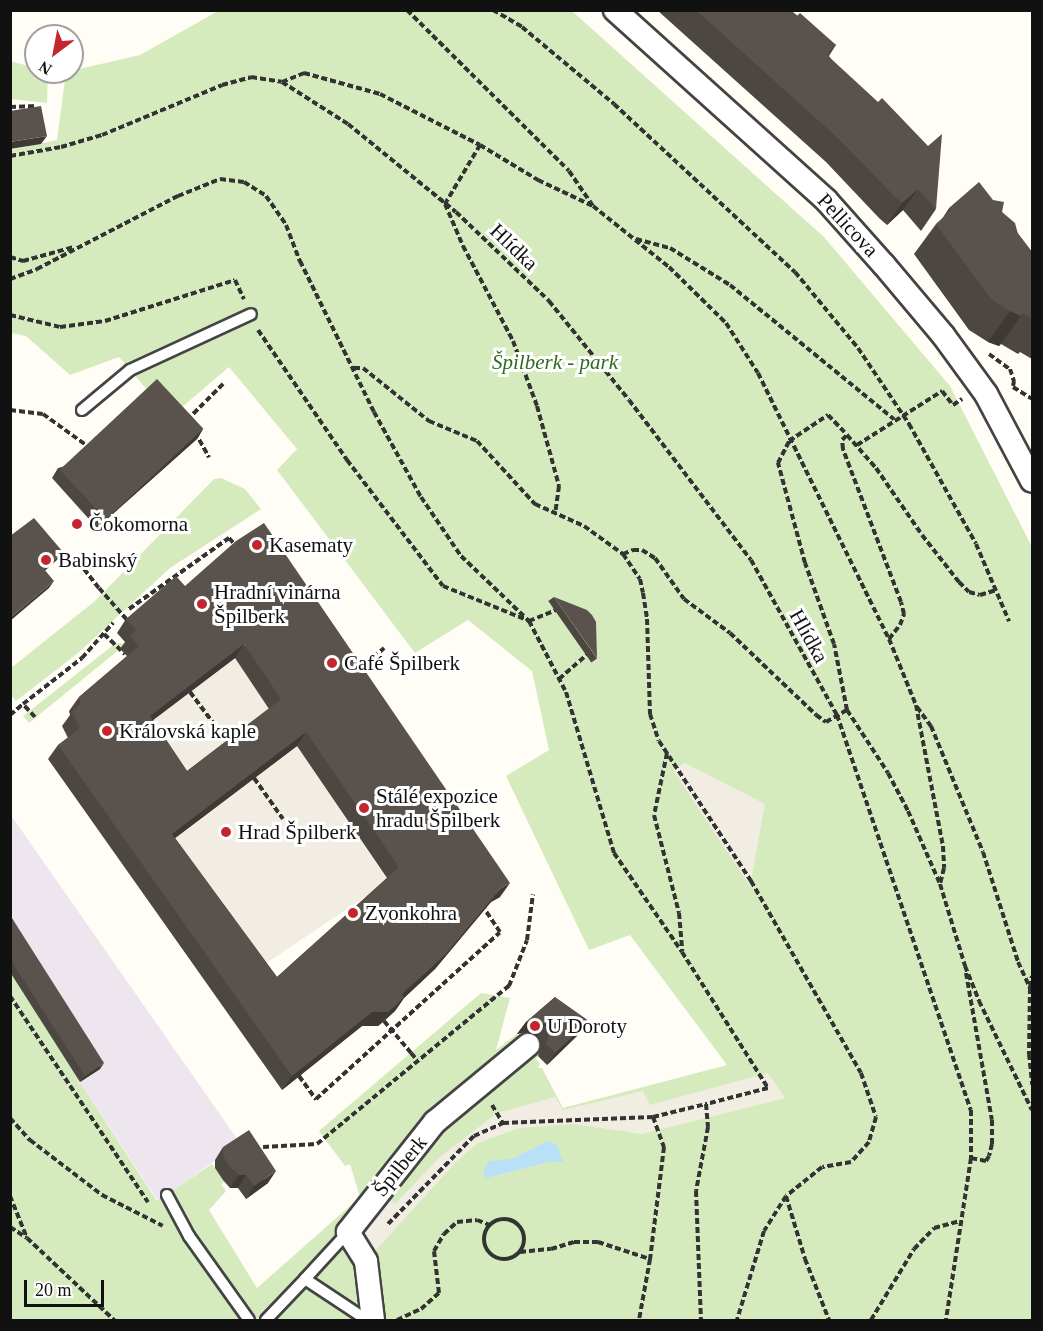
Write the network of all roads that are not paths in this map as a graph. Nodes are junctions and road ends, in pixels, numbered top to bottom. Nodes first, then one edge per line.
1 (615, 10) edge
2 (251, 314) road end
3 (82, 410) dead end
4 (1032, 481) edge
5 (528, 1045) dead end
6 (167, 1195) dead end
7 (348, 1232) junction
8 (305, 1279) junction
9 (249, 1320) edge
10 (266, 1320) edge
11 (367, 1320) edge
12 (373, 1320) edge

1 - 4 street, Pellicova
2 - 3 lane
5 - 7 street, Špilberk
6 - 9 lane
7 - 8 lane
7 - 12 street
8 - 10 lane
8 - 11 lane

